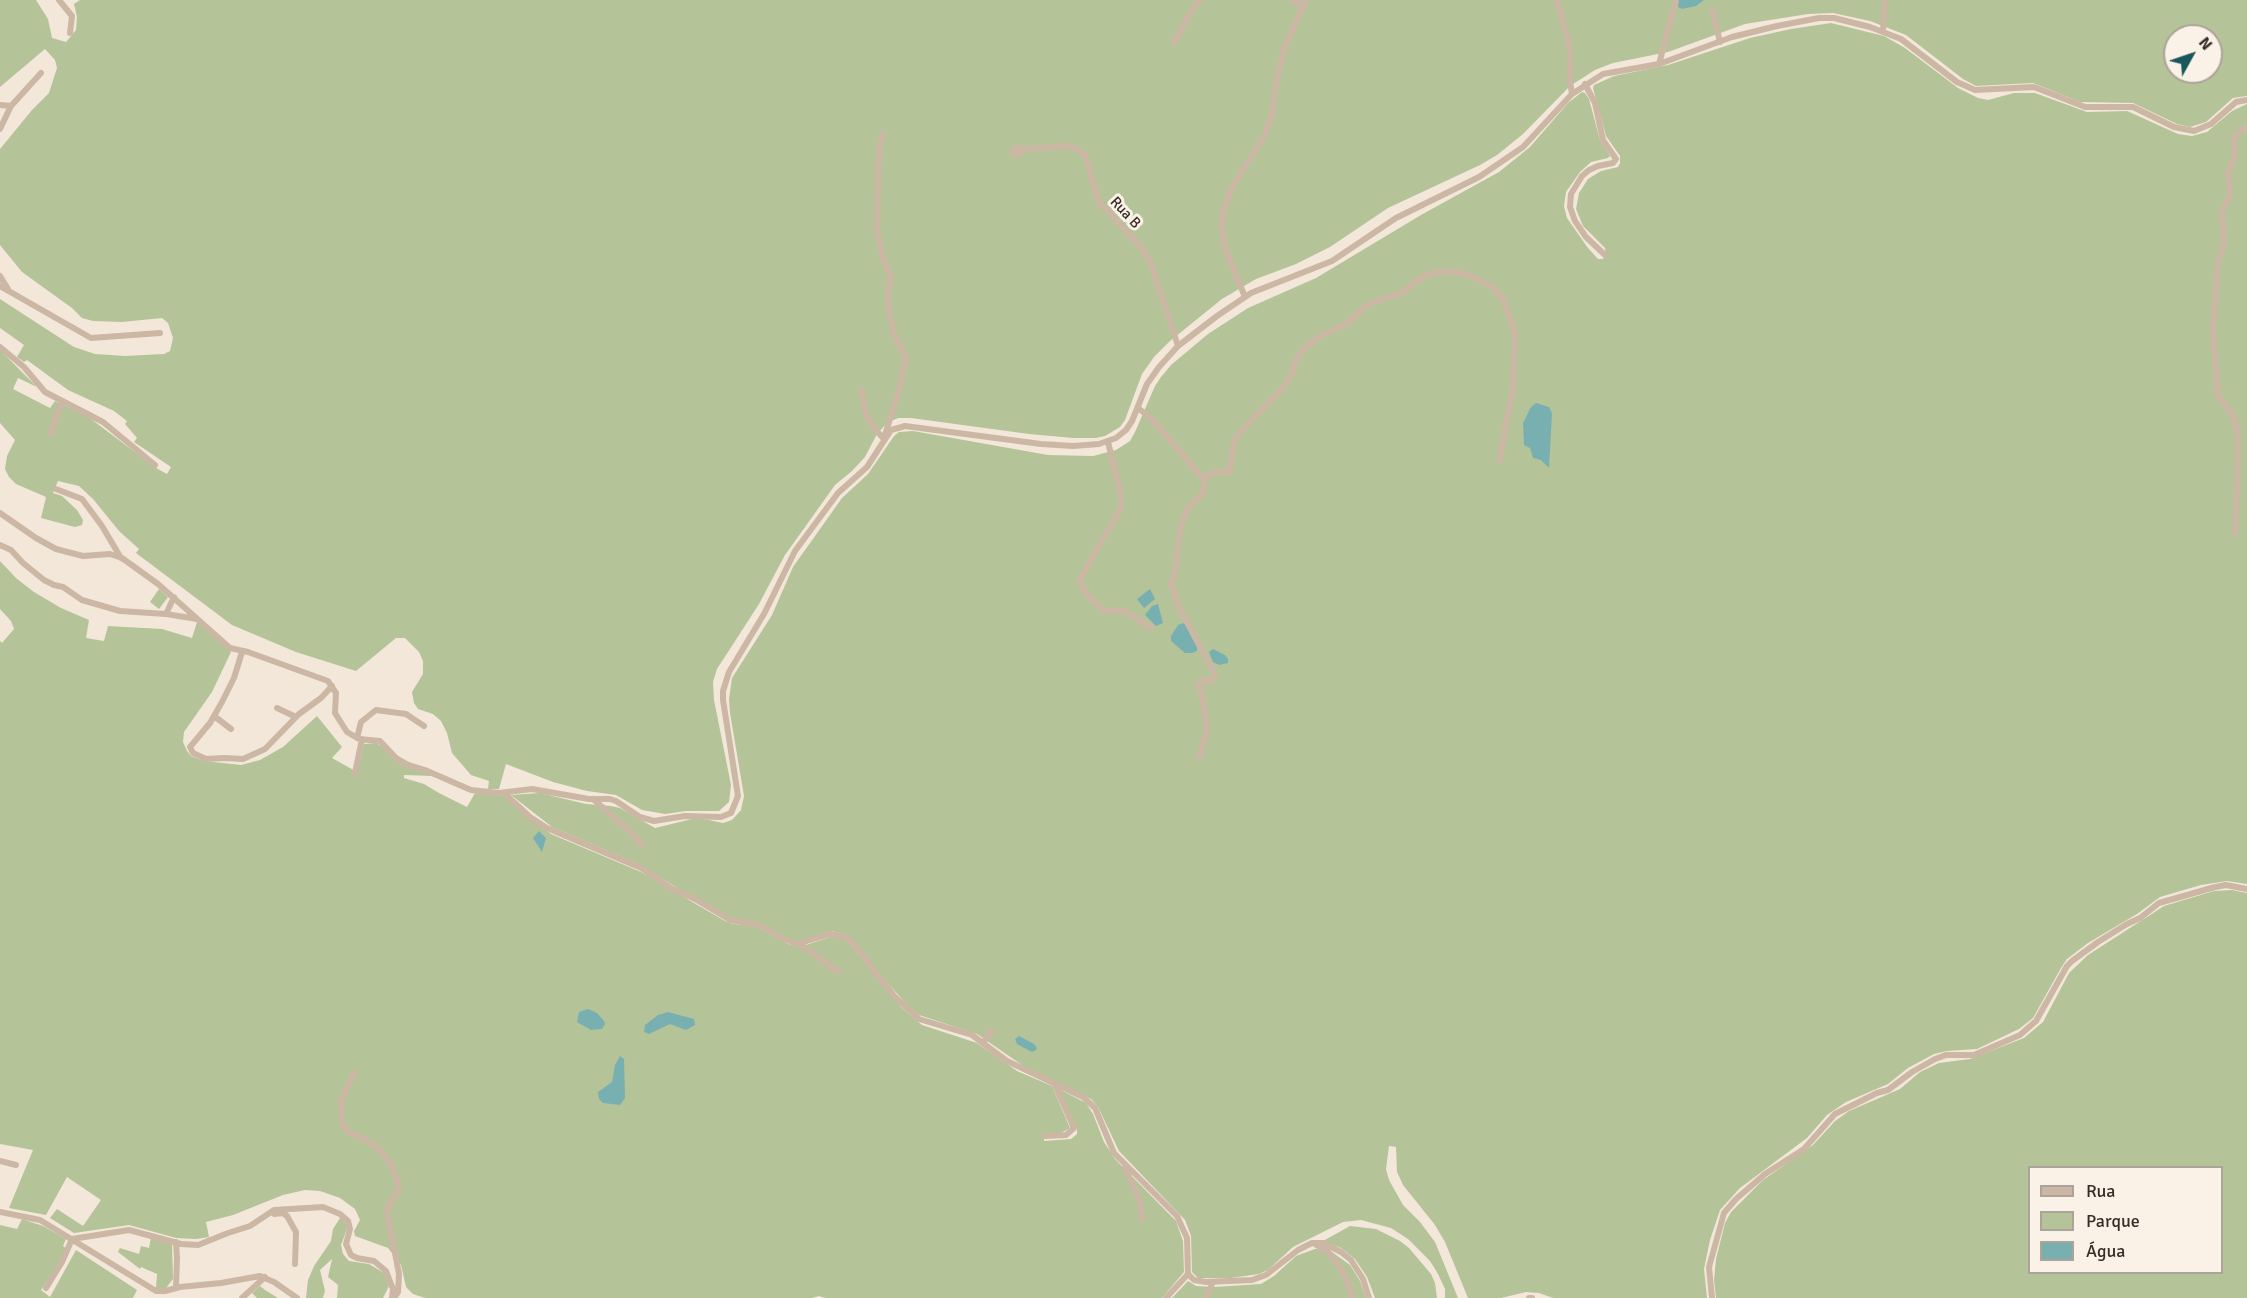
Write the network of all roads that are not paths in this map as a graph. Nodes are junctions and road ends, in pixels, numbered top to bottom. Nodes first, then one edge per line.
1 (59, 0) edge
2 (1200, 0) edge
3 (1292, 0) edge
4 (1557, 0) edge
5 (1676, 0) edge
6 (1885, 0) edge
7 (1305, 3) edge
8 (1712, 10) dead end
9 (1883, 31) junction
10 (70, 33) dead end
11 (1720, 42) junction
12 (1174, 43) dead end
13 (1659, 64) junction
14 (41, 73) dead end
15 (1585, 84) junction
16 (1572, 94) junction
17 (2247, 100) edge
18 (0, 105) edge
19 (11, 106) junction
20 (2247, 127) edge
21 (0, 129) edge
22 (883, 134) dead end
23 (1021, 149) dead end
24 (1605, 255) dead end
25 (0, 276) edge
26 (0, 286) edge
27 (9, 289) junction
28 (1245, 297) junction
29 (159, 333) dead end
30 (1179, 346) junction
31 (0, 347) edge
32 (861, 390) dead end
33 (63, 403) junction
34 (1138, 408) junction
35 (51, 434) dead end
36 (884, 439) junction
37 (1108, 442) junction
38 (1500, 462) dead end
39 (155, 465) dead end
40 (1204, 478) junction
41 (56, 489) dead end
42 (0, 513) edge
43 (2235, 534) dead end
44 (0, 545) edge
45 (122, 558) junction
46 (174, 597) junction
47 (166, 614) junction
48 (199, 619) junction
49 (1151, 628) dead end
50 (242, 652) junction
51 (332, 686) junction
52 (277, 708) dead end
53 (214, 716) junction
54 (296, 717) junction
55 (424, 726) dead end
56 (231, 729) dead end
57 (360, 739) junction
58 (1199, 759) dead end
59 (355, 773) dead end
60 (501, 793) junction
61 (592, 799) junction
62 (642, 846) dead end
63 (2247, 889) edge
64 (799, 944) junction
65 (839, 972) dead end
66 (992, 1029) dead end
67 (983, 1043) junction
68 (354, 1073) dead end
69 (1054, 1083) junction
70 (1046, 1136) dead end
71 (0, 1161) edge
72 (1124, 1164) junction
73 (16, 1165) dead end
74 (0, 1212) edge
75 (262, 1218) junction
76 (1142, 1220) dead end
77 (72, 1239) junction
78 (176, 1242) junction
79 (1312, 1243) junction
80 (295, 1264) dead end
81 (1188, 1274) junction
82 (265, 1277) junction
83 (1213, 1282) junction
84 (46, 1288) dead end
85 (173, 1289) junction
86 (162, 1296) edge
87 (242, 1298) edge
88 (297, 1298) edge
89 (393, 1298) edge
90 (1166, 1298) edge
91 (1206, 1298) edge
92 (1352, 1298) edge
93 (1370, 1298) edge
94 (1712, 1298) edge

1 - 10 street
2 - 12 street
3 - 7 street
4 - 16 street
5 - 13 street
6 - 9 street
7 - 28 street
8 - 11 street
9 - 11 street
9 - 17 street
11 - 13 street
13 - 15 street
14 - 19 street
15 - 16 street
15 - 24 street
16 - 28 street
18 - 19 street
19 - 21 street
20 - 43 street
22 - 36 street
23 - 30 street, Rua B
25 - 27 street
26 - 27 street
27 - 29 street
28 - 30 street
30 - 34 street
31 - 33 street
32 - 36 street
33 - 35 street
33 - 39 street
34 - 37 street
34 - 40 street
36 - 37 street
36 - 61 street
37 - 49 street
38 - 40 street
40 - 58 street
41 - 45 street
42 - 45 street
44 - 47 street
45 - 46 street
46 - 47 street
46 - 48 street
47 - 48 street
48 - 50 street
50 - 51 street
50 - 53 street
51 - 54 street
51 - 57 street
52 - 54 street
53 - 54 street
53 - 56 street
55 - 57 street
57 - 59 street
57 - 60 street
60 - 61 street
60 - 64 street
61 - 62 street
63 - 94 street
64 - 65 street
64 - 67 street
66 - 67 street
67 - 69 street
68 - 89 street
69 - 70 street
69 - 72 street
71 - 73 street
72 - 76 street
72 - 81 street
74 - 77 street
75 - 78 street
75 - 80 street
75 - 89 street
77 - 78 street
77 - 84 street
77 - 86 street
78 - 85 street
79 - 83 street
79 - 92 street
79 - 93 street
81 - 83 street
81 - 90 street
82 - 85 street
82 - 87 street
82 - 88 street
83 - 91 street
85 - 86 street

